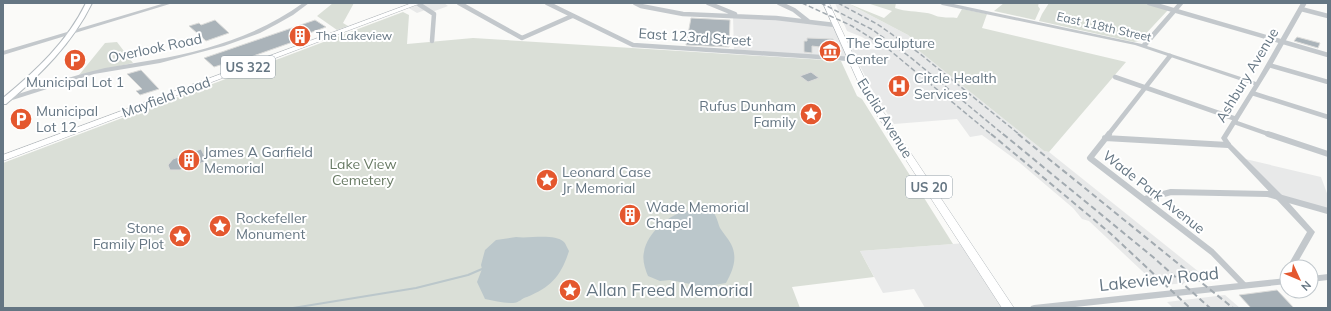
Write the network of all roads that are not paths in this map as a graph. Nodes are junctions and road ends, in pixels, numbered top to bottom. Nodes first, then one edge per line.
1 (89, 3) edge
2 (170, 3) edge
3 (306, 3) edge
4 (418, 3) edge
5 (459, 3) edge
6 (547, 3) edge
7 (635, 3) edge
8 (708, 3) edge
9 (779, 3) edge
10 (826, 3) edge
11 (942, 3) edge
12 (1149, 3) edge
13 (1181, 3) edge
14 (1304, 3) edge
15 (1300, 9) junction
16 (1174, 10) junction
17 (572, 16) junction
18 (739, 16) junction
19 (1328, 16) edge
20 (808, 21) junction
21 (835, 24) junction
22 (72, 32) junction
23 (432, 41) dead end
24 (1283, 42) junction
25 (1143, 47) junction
26 (3, 53) edge
27 (1328, 55) edge
28 (1170, 56) junction
29 (851, 59) junction
30 (1269, 65) junction
31 (1115, 77) dead end
32 (1328, 82) edge
33 (1257, 84) junction
34 (1145, 88) junction
35 (1252, 93) junction
36 (4, 101) edge
37 (1328, 117) edge
38 (1235, 120) junction
39 (1105, 138) junction
40 (1228, 145) junction
41 (1328, 154) edge
42 (3, 158) edge
43 (1279, 197) junction
44 (1145, 200) junction
45 (1328, 211) edge
46 (1295, 259) edge
47 (1279, 282) edge
48 (1244, 285) junction
49 (1008, 308) edge
50 (1034, 308) edge

1 - 22 main road
2 - 22 street
3 - 36 street, Overlook Road
4 - 23 street
4 - 42 main road, Mayfield Road / US 322
5 - 17 street
6 - 17 street, East 123rd Street
7 - 18 street
8 - 18 street
9 - 20 street
10 - 21 main road, Euclid Avenue / US 20
11 - 25 street, East 118th Street
12 - 16 street
13 - 16 street
14 - 15 street, Ashbury Avenue
15 - 19 street
15 - 24 street, Ashbury Avenue
16 - 24 street
16 - 25 street
17 - 29 street, East 123rd Street
18 - 20 street
20 - 21 street
21 - 29 main road, Euclid Avenue / US 20
22 - 26 street
22 - 36 main road
24 - 27 street
24 - 30 street, Ashbury Avenue
25 - 28 street, East 118th Street
28 - 33 street, East 118th Street
28 - 34 street, Wade Park Avenue
29 - 49 main road, Euclid Avenue / US 20
30 - 32 street
30 - 33 street, Ashbury Avenue
31 - 34 street
33 - 35 street, Ashbury Avenue
34 - 38 street
34 - 39 street, Wade Park Avenue
35 - 37 street
35 - 38 street, Ashbury Avenue
38 - 40 street, Ashbury Avenue
38 - 41 street
39 - 40 street
39 - 44 street, Wade Park Avenue
40 - 43 street, Ashbury Avenue
43 - 44 street
43 - 45 street
43 - 46 street, Ashbury Avenue
44 - 48 street, Wade Park Avenue
47 - 48 street, Lakeview Road
48 - 50 street, Lakeview Road

